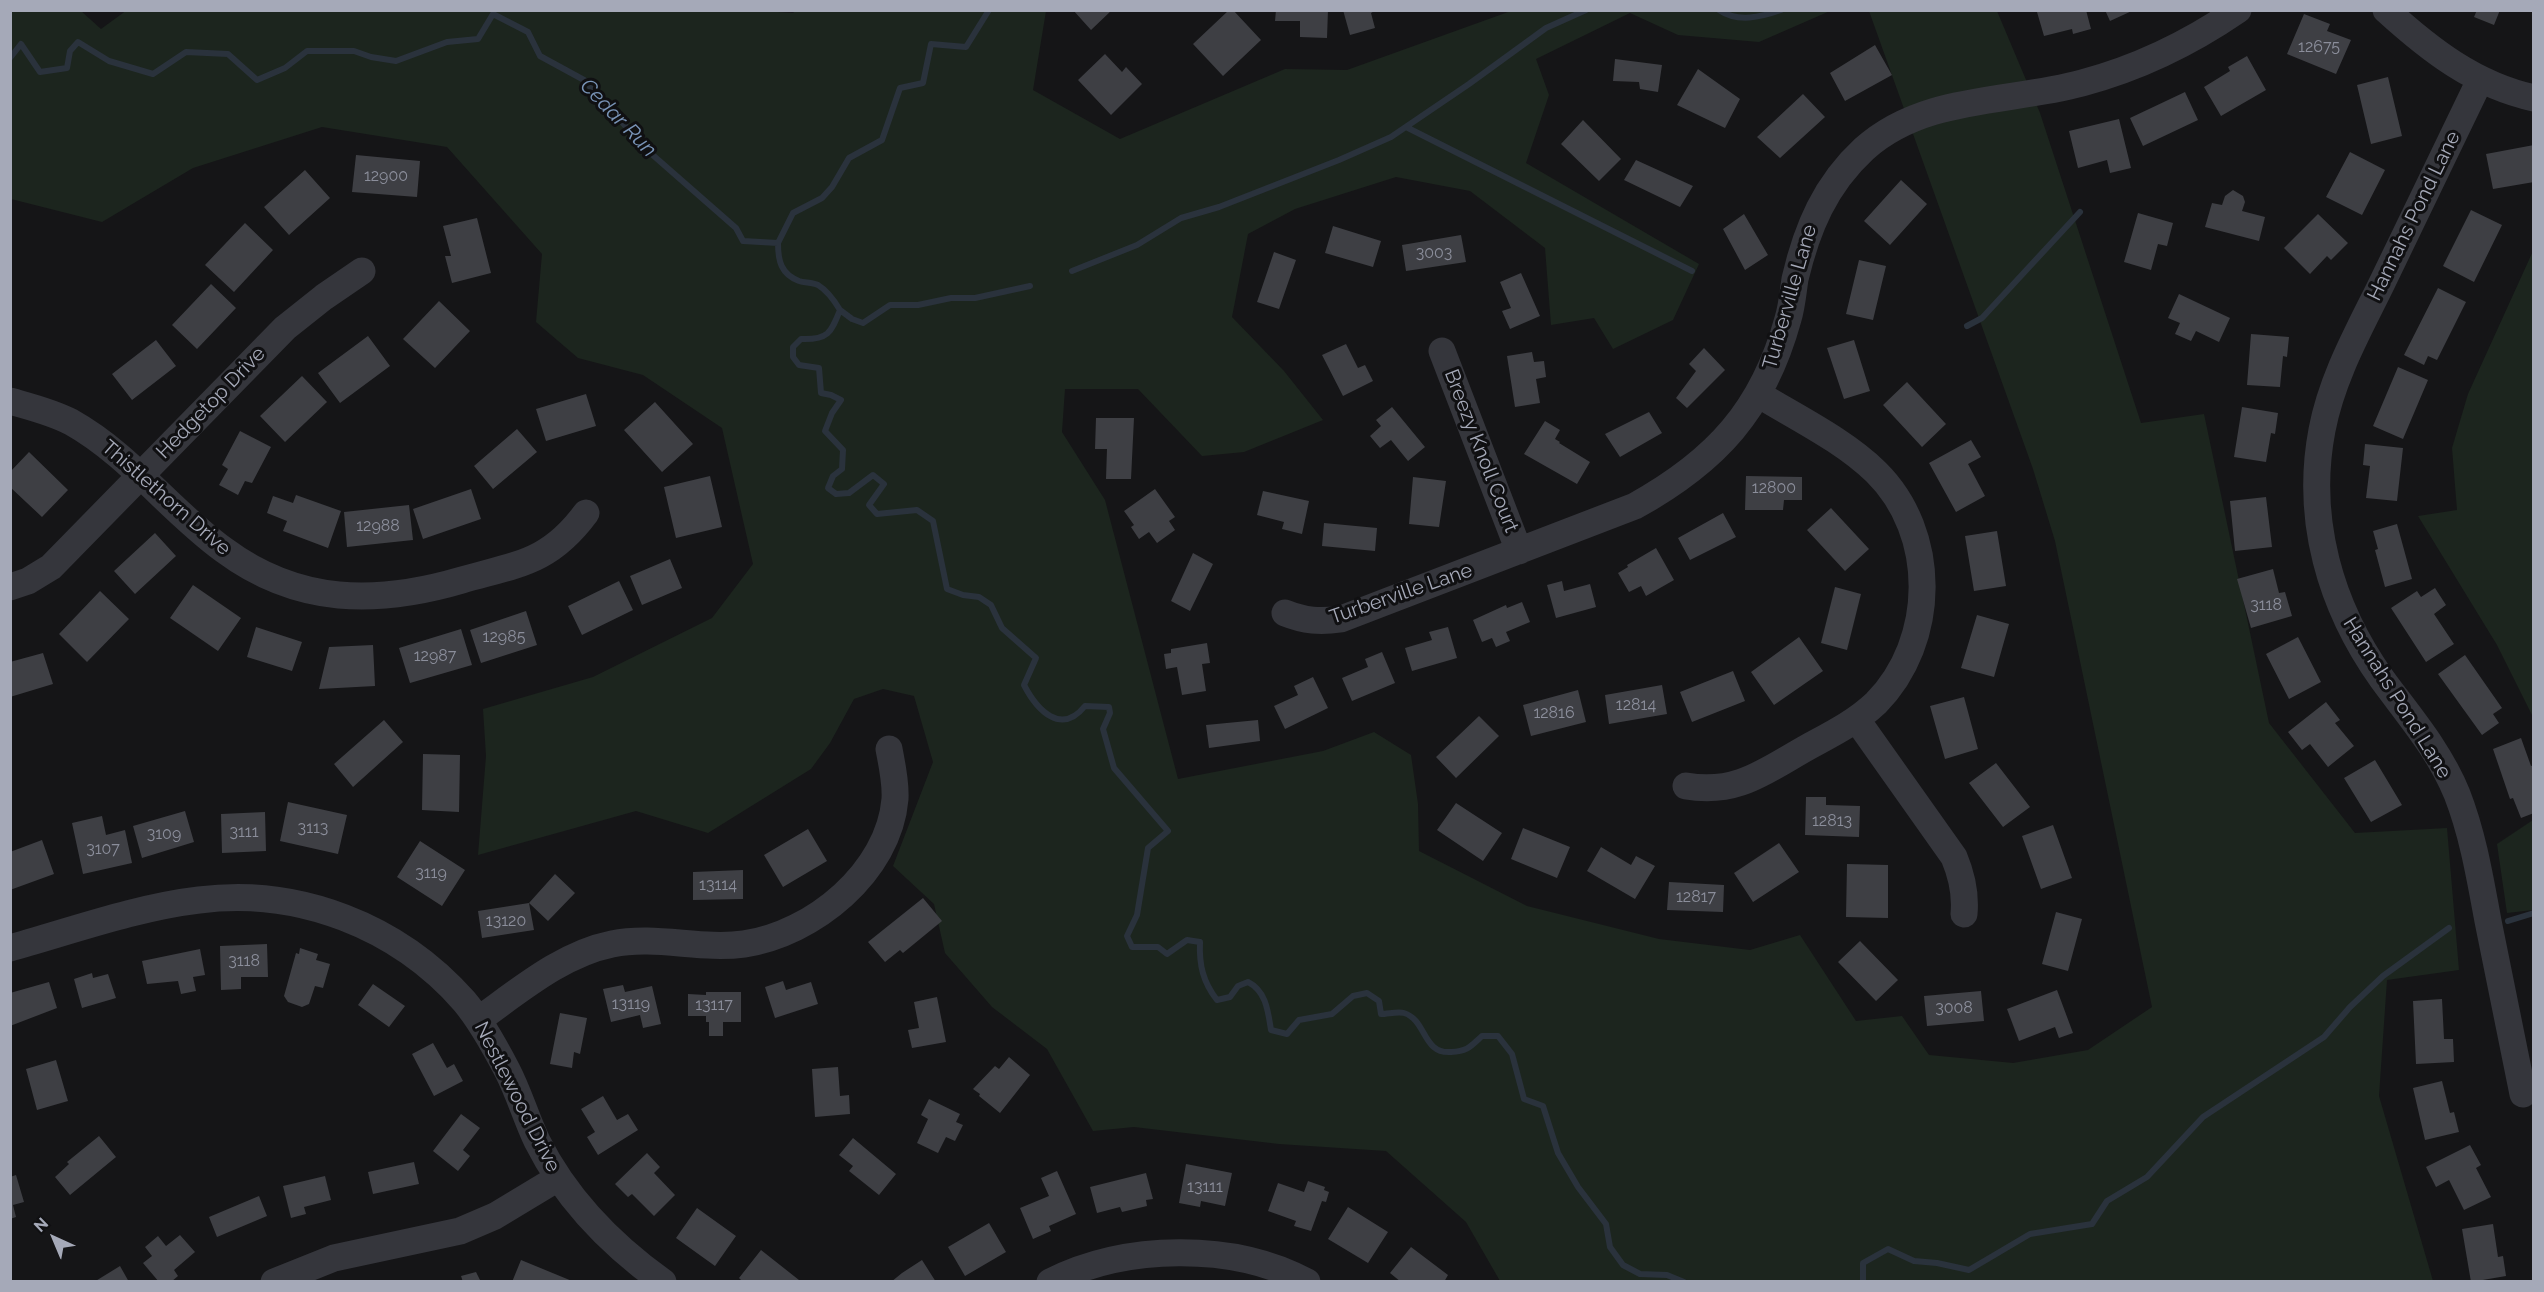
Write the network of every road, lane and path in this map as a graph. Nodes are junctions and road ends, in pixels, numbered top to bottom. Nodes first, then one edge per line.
1 (2238, 10) edge
2 (2386, 10) edge
3 (2480, 80) junction
4 (2534, 98) edge
5 (362, 271) dead end
6 (1442, 351) dead end
7 (1758, 394) junction
8 (10, 401) edge
9 (141, 475) junction
10 (586, 513) dead end
11 (1519, 551) junction
12 (10, 587) edge
13 (1285, 613) dead end
14 (1857, 720) junction
15 (889, 749) dead end
16 (1686, 786) dead end
17 (1964, 914) dead end
18 (10, 948) edge
19 (478, 1020) junction
20 (2523, 1094) dead end
21 (558, 1178) junction
22 (274, 1281) edge
23 (663, 1281) edge
24 (1050, 1281) edge
25 (1307, 1281) edge

1 - 7 street, Turberville Lane
2 - 3 street
3 - 4 street
3 - 20 street, Hannahs Pond Lane
5 - 9 street, Hedgetop Drive
6 - 11 street, Breezy Knoll Court
7 - 11 street, Turberville Lane
7 - 14 street
8 - 9 street, Thistlethorn Drive
9 - 10 street, Thistlethorn Drive
9 - 12 street, Hedgetop Drive
11 - 13 street, Turberville Lane
14 - 16 street
14 - 17 street
15 - 19 street
18 - 19 street, Nestlewood Drive
19 - 21 street, Nestlewood Drive
21 - 22 street
21 - 23 street, Nestlewood Drive
24 - 25 street

